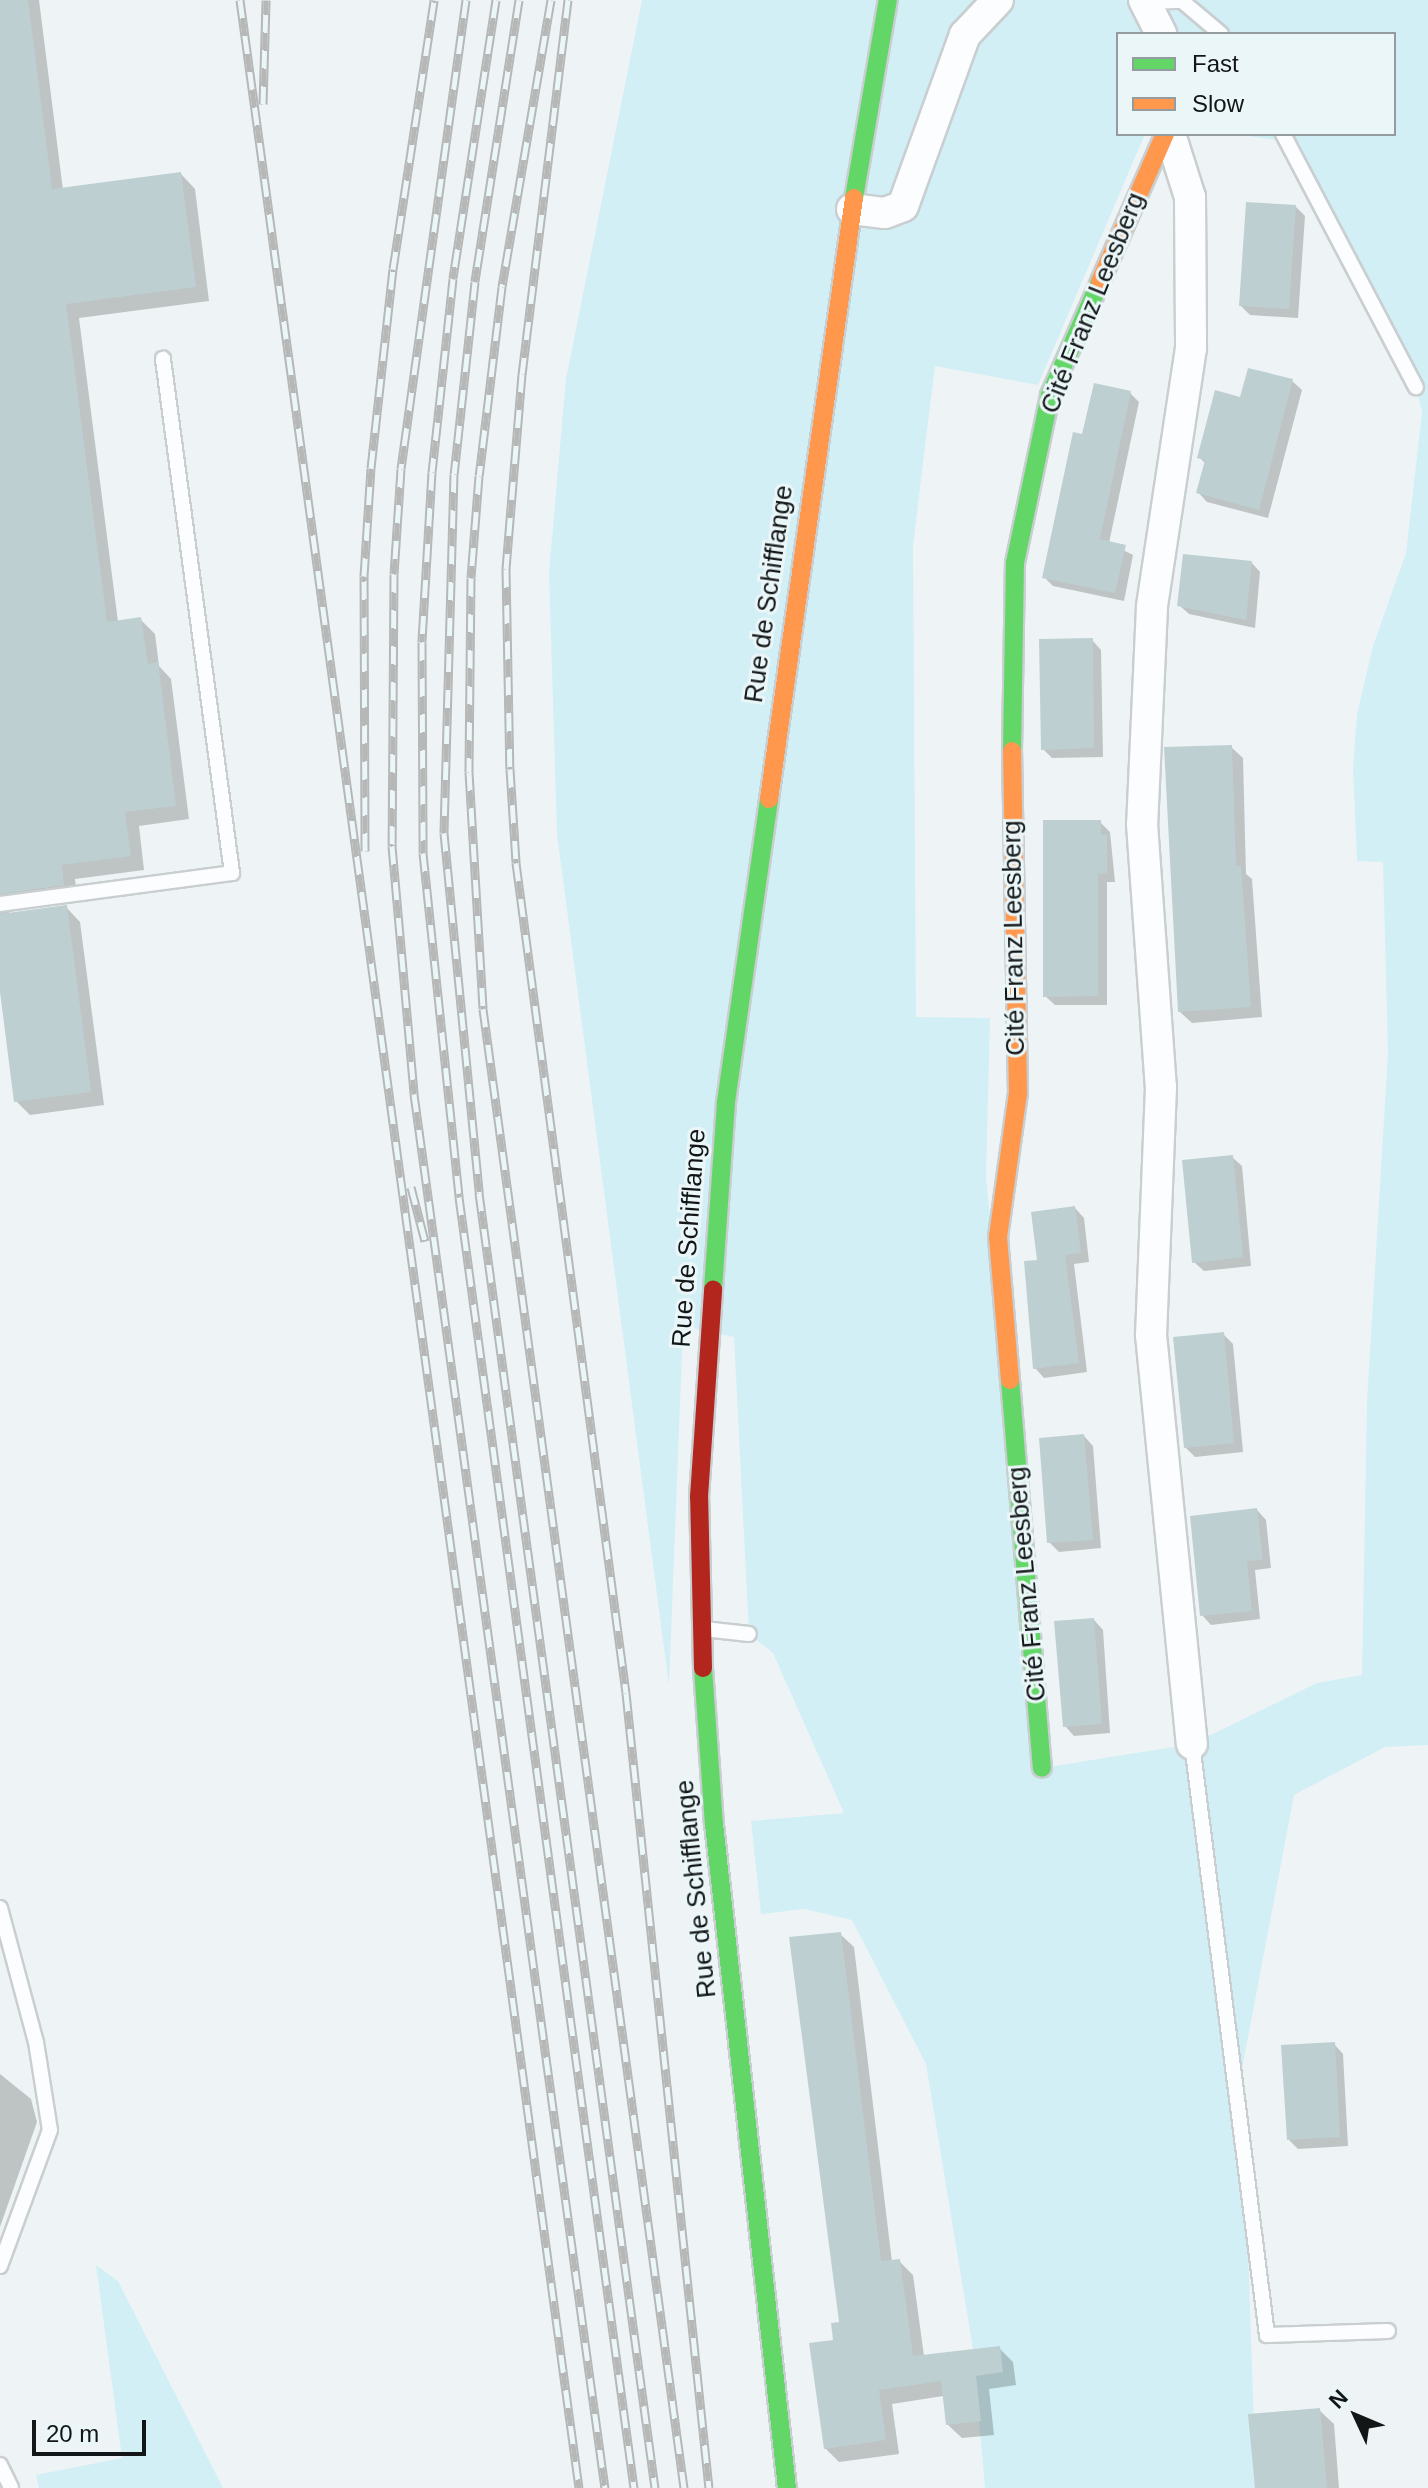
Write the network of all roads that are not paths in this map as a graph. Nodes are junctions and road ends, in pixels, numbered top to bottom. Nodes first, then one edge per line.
1 (888, 0) edge
2 (998, 0) edge
3 (1145, 1) edge
4 (1160, 32) edge
5 (1219, 32) edge
6 (1167, 136) edge
7 (1169, 136) edge
8 (1284, 136) edge
9 (852, 209) junction
10 (163, 359) dead end
11 (1416, 387) dead end
12 (0, 904) edge
13 (700, 1629) junction
14 (749, 1634) dead end
15 (1192, 1744) joint
16 (1042, 1768) dead end
17 (0, 1908) edge
18 (0, 2266) edge
19 (1388, 2331) dead end
20 (0, 2465) edge
21 (11, 2488) edge
22 (787, 2488) edge

1 - 9 street, Rue de Schifflange
2 - 9 street
3 - 4 street
3 - 5 lane
6 - 16 street, Cité Franz Leesberg
7 - 15 street, Cité Franz Leesberg
8 - 11 lane
9 - 13 street, Rue de Schifflange
10 - 12 lane
13 - 14 lane
13 - 22 street, Rue de Schifflange
15 - 19 lane
17 - 18 lane
20 - 21 lane

